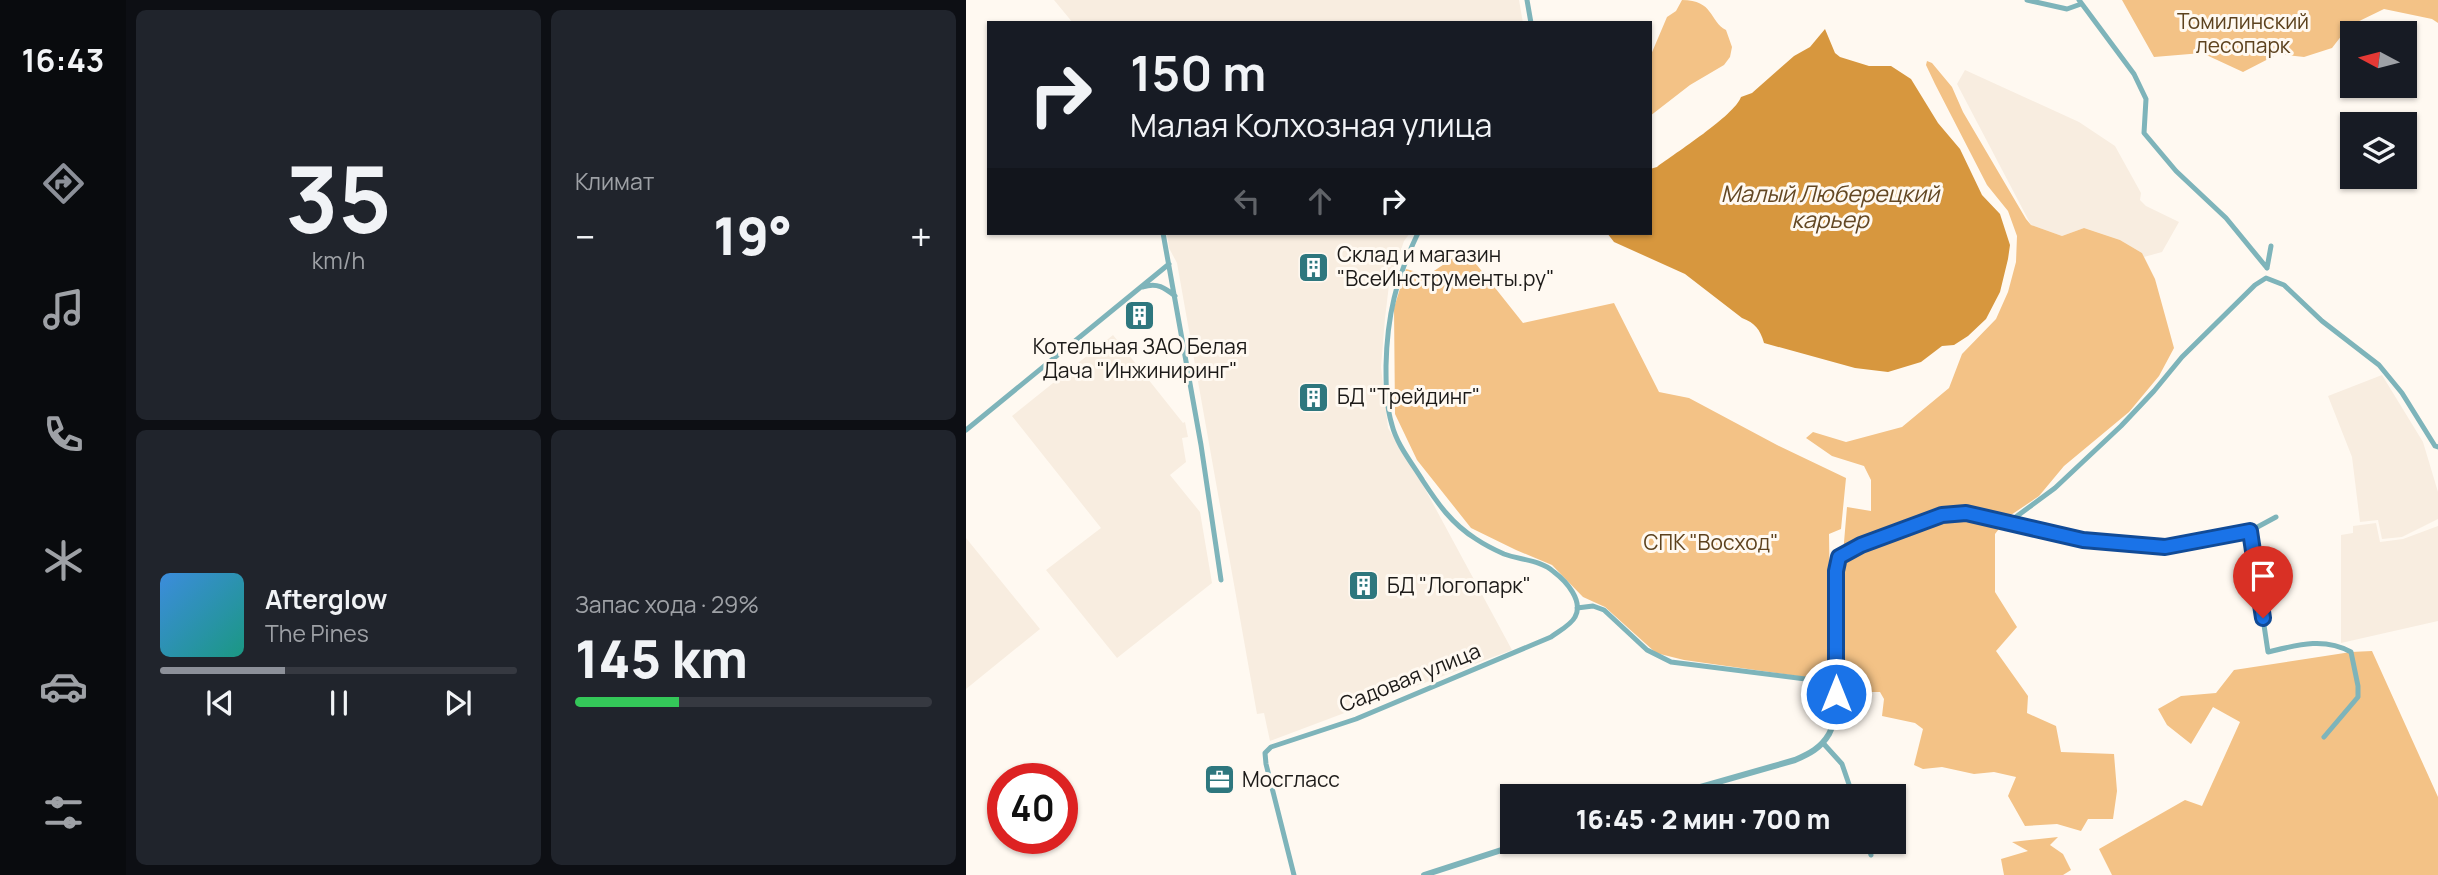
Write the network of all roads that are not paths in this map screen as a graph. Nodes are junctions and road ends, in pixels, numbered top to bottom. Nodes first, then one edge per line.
1 (1527, 0) edge
2 (2027, 0) edge
3 (2080, 2) edge
4 (1531, 21) edge
5 (1163, 235) edge
6 (1417, 235) edge
7 (2271, 246) dead end
8 (1168, 264) junction
9 (2267, 268) junction
10 (2266, 278) junction
11 (1137, 289) junction
12 (1175, 297) junction
13 (966, 430) edge
14 (2438, 447) edge
15 (2276, 517) dead end
16 (2009, 522) junction
17 (2250, 531) junction
18 (1221, 580) dead end
19 (1577, 608) junction
20 (1837, 683) junction
21 (2324, 737) dead end
22 (1823, 743) junction
23 (1711, 784) edge
24 (1849, 784) edge
25 (1500, 850) edge
26 (1294, 875) edge
27 (1424, 875) edge

1 - 4 street
2 - 3 street
3 - 9 street
5 - 8 street
6 - 19 street
7 - 9 street
8 - 11 street
8 - 12 street
9 - 10 street
10 - 14 street
10 - 16 street
11 - 12 street
11 - 13 street
12 - 18 street
15 - 17 street
16 - 17 street
16 - 20 street
17 - 21 street
19 - 20 street
19 - 26 street, Садовая улица
20 - 22 street
22 - 23 street
22 - 24 street
25 - 27 street

